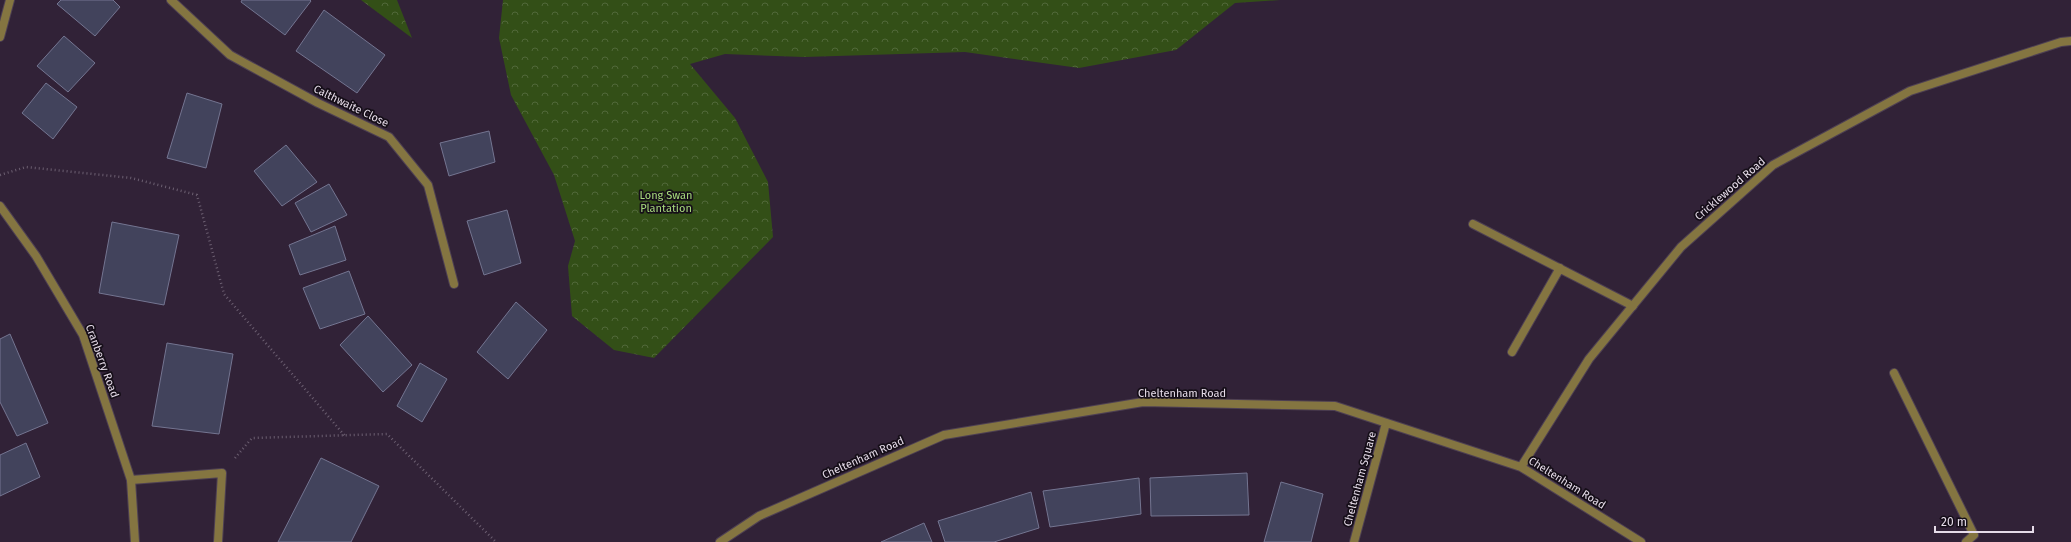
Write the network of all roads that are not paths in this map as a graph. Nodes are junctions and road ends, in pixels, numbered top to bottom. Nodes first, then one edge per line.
1 (10, 0) edge
2 (172, 0) edge
3 (0, 37) edge
4 (2071, 41) edge
5 (0, 206) edge
6 (1473, 224) dead end
7 (1560, 268) junction
8 (454, 284) dead end
9 (1633, 306) junction
10 (1512, 352) dead end
11 (1894, 373) dead end
12 (1386, 423) junction
13 (1521, 467) junction
14 (131, 480) junction
15 (135, 542) edge
16 (218, 542) edge
17 (720, 542) edge
18 (1354, 542) edge
19 (1641, 542) edge
20 (1966, 542) edge

1 - 3 street
2 - 8 street, Calthwaite Close
4 - 9 street, Cricklewood Road
5 - 14 street, Cranberry Road
6 - 7 street
7 - 9 street
7 - 10 street
9 - 13 street, Cricklewood Road
11 - 20 street
12 - 13 street, Cheltenham Road
12 - 17 street, Cheltenham Road
12 - 18 street, Cheltenham Square
13 - 19 street, Cheltenham Road
14 - 15 street, Cranberry Road
14 - 16 street

